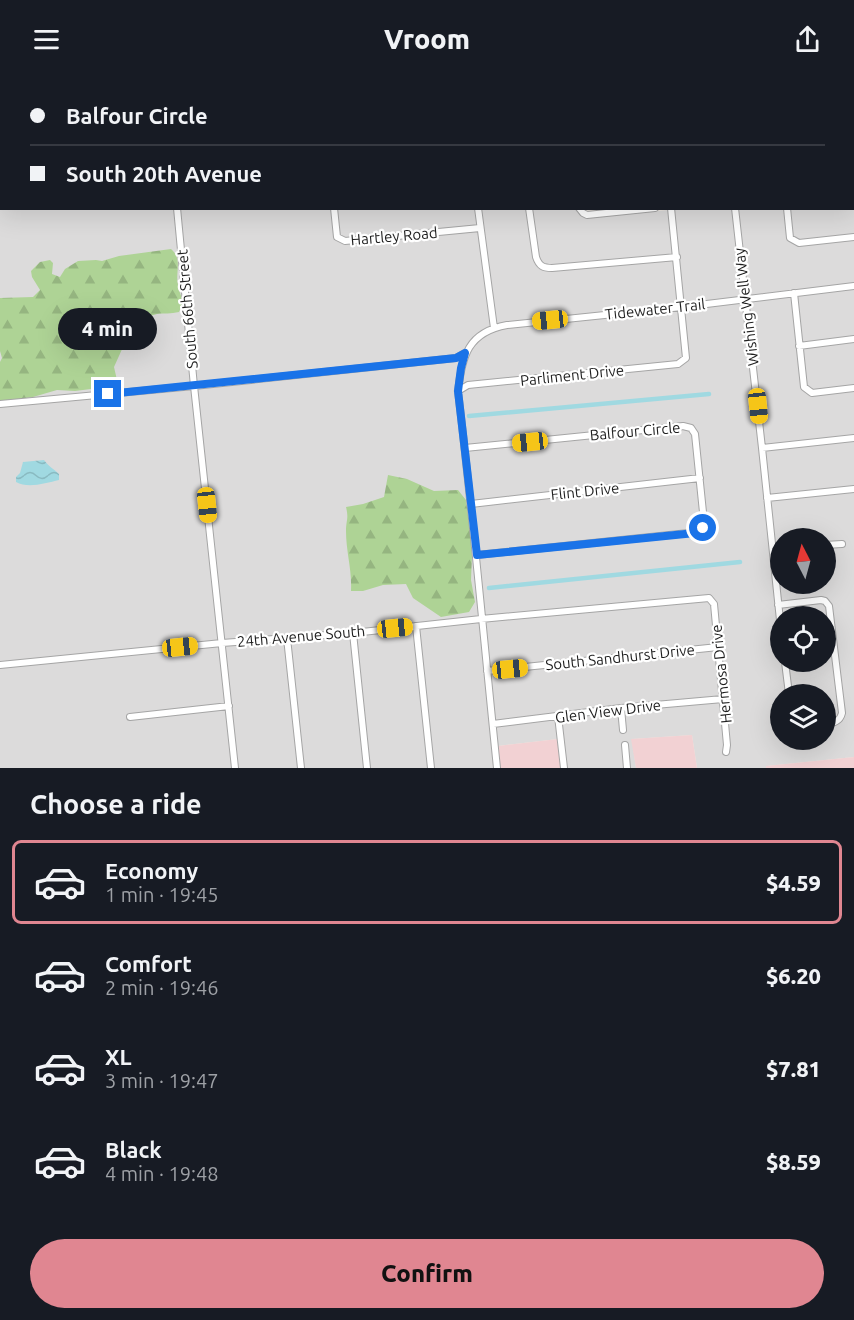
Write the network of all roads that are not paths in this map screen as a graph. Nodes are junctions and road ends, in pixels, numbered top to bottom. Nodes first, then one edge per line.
1 (177, 210) edge
2 (333, 210) edge
3 (478, 210) edge
4 (529, 210) edge
5 (581, 210) edge
6 (636, 210) edge
7 (671, 210) edge
8 (735, 210) edge
9 (787, 210) edge
10 (480, 228) junction
11 (854, 237) edge
12 (677, 257) junction
13 (854, 286) edge
14 (794, 293) junction
15 (745, 300) junction
16 (682, 307) junction
17 (494, 328) junction
18 (854, 339) edge
19 (799, 346) junction
20 (465, 353) junction
21 (194, 386) junction
22 (854, 388) edge
23 (458, 391) junction
24 (0, 404) edge
25 (854, 438) edge
26 (465, 448) junction
27 (762, 448) junction
28 (700, 478) junction
29 (854, 489) edge
30 (767, 498) junction
31 (471, 504) junction
32 (770, 530) edge
33 (836, 544) edge
34 (842, 544) dead end
35 (477, 555) junction
36 (777, 594) edge
37 (709, 598) joint
38 (778, 605) joint
39 (481, 619) junction
40 (416, 626) junction
41 (353, 633) junction
42 (287, 638) junction
43 (222, 643) junction
44 (718, 646) junction
45 (0, 665) edge
46 (487, 671) junction
47 (723, 699) junction
48 (229, 706) junction
49 (621, 708) junction
50 (558, 716) junction
51 (130, 717) dead end
52 (836, 721) edge
53 (493, 724) junction
54 (623, 730) dead end
55 (625, 745) dead end
56 (726, 752) dead end
57 (235, 768) edge
58 (301, 768) edge
59 (367, 768) edge
60 (431, 768) edge
61 (497, 768) edge
62 (564, 768) edge
63 (627, 768) edge

1 - 21 street, South 66th Street
2 - 10 street, Hartley Road
3 - 10 street
4 - 12 street
5 - 6 street
7 - 12 street
8 - 15 street, Wishing Well Way
9 - 11 street
10 - 17 street
12 - 16 street
13 - 14 street, Tidewater Trail
14 - 15 street, Tidewater Trail
14 - 19 street
15 - 16 street, Tidewater Trail
15 - 27 street, Wishing Well Way
16 - 17 street, Tidewater Trail
16 - 23 street, Parliment Drive
17 - 20 street, Tidewater Trail
18 - 19 street
19 - 22 street
20 - 21 street
20 - 23 street
21 - 24 street
21 - 43 street, South 66th Street
23 - 26 street
25 - 27 street
26 - 28 street, Balfour Circle
26 - 31 street
27 - 30 street, Wishing Well Way
28 - 31 street, Flint Drive
28 - 35 street, Balfour Circle
29 - 30 street
30 - 32 street, Wishing Well Way
31 - 35 street
33 - 34 street
35 - 39 street
36 - 38 street, Wishing Well Way
37 - 39 street, 24th Avenue South
37 - 44 street, Hermosa Drive
38 - 52 street
39 - 40 street, 24th Avenue South
39 - 46 street
40 - 41 street, 24th Avenue South
40 - 60 street
41 - 42 street, 24th Avenue South
41 - 59 street
42 - 43 street, 24th Avenue South
42 - 58 street
43 - 45 street, 24th Avenue South
43 - 48 street, South 66th Street
44 - 46 street, South Sandhurst Drive
44 - 47 street, Hermosa Drive
46 - 53 street
47 - 49 street, Glen View Drive
47 - 56 street, Hermosa Drive
48 - 51 street
48 - 57 street, South 66th Street
49 - 50 street, Glen View Drive
49 - 54 street
50 - 53 street, Glen View Drive
50 - 62 street
53 - 61 street
55 - 63 street

